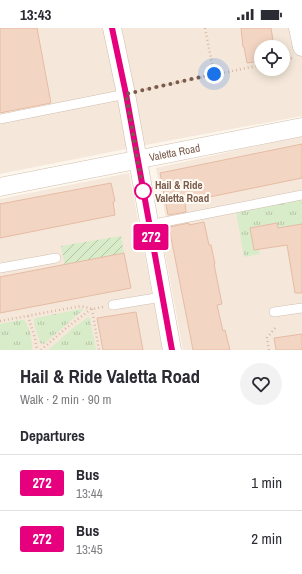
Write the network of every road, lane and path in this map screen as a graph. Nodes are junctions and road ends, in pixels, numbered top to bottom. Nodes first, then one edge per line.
1 (112, 28) edge
2 (205, 28) edge
3 (298, 28) edge
4 (302, 47) edge
5 (254, 66) edge
6 (214, 74) junction
7 (126, 94) junction
8 (0, 119) edge
9 (302, 127) edge
10 (137, 160) junction
11 (0, 187) edge
12 (302, 195) edge
13 (149, 225) junction
14 (56, 258) dead end
15 (0, 268) edge
16 (162, 297) junction
17 (113, 305) dead end
18 (302, 308) edge
19 (92, 309) junction
20 (274, 312) dead end
21 (28, 316) junction
22 (0, 321) edge
23 (276, 327) dead end
24 (37, 350) edge
25 (41, 350) edge
26 (99, 350) edge
27 (172, 350) edge
28 (269, 350) edge

1 - 7 street
2 - 6 path
3 - 4 street
5 - 6 path
6 - 7 path
7 - 8 lane
7 - 10 street
9 - 10 street, Valetta Road
10 - 11 street, Valetta Road
10 - 13 street
12 - 13 lane
13 - 16 street
14 - 15 lane
16 - 17 lane
16 - 27 street
18 - 20 lane
19 - 21 path
19 - 25 path
19 - 26 path
21 - 22 path
21 - 24 path
23 - 28 path

